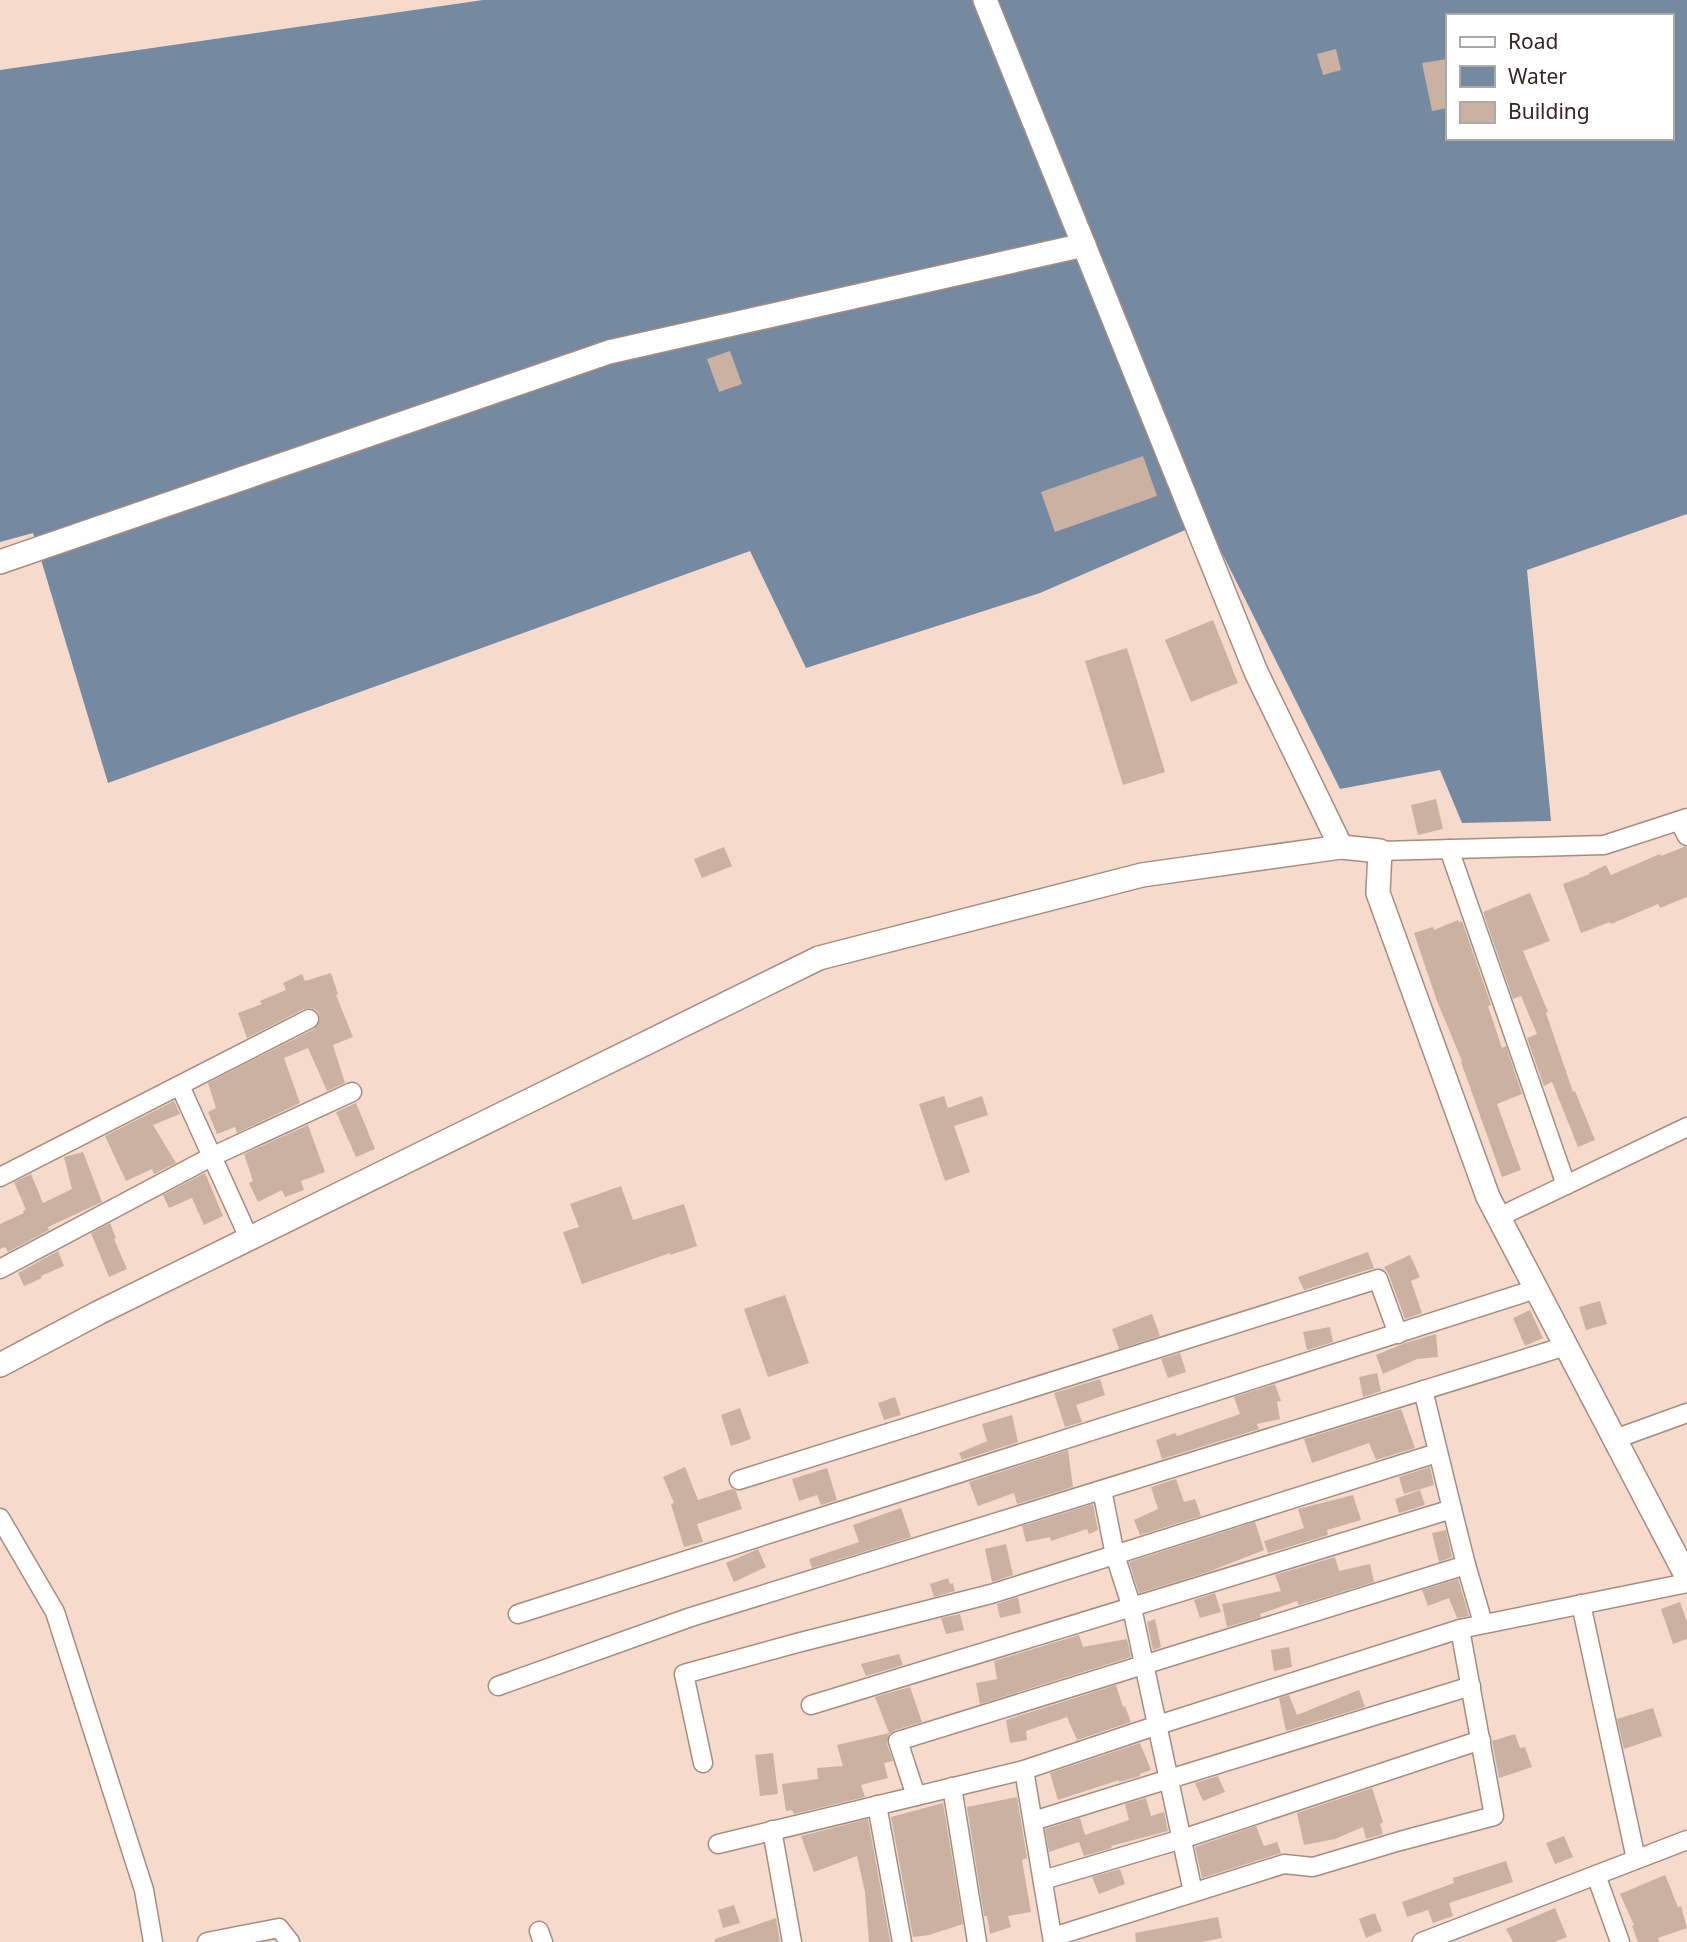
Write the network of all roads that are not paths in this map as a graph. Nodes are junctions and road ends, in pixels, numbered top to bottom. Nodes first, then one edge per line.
1 (985, 0) edge
2 (1084, 245) junction
3 (0, 562) edge
4 (1684, 825) edge
5 (1341, 847) junction
6 (1449, 849) junction
7 (1380, 851) junction
8 (309, 1019) dead end
9 (180, 1086) junction
10 (352, 1092) dead end
11 (1687, 1127) edge
12 (211, 1157) junction
13 (0, 1177) edge
14 (1566, 1185) junction
15 (1499, 1217) junction
16 (249, 1238) junction
17 (0, 1269) edge
18 (1536, 1289) junction
19 (1398, 1334) junction
20 (1566, 1346) junction
21 (0, 1365) edge
22 (1423, 1390) junction
23 (1687, 1413) edge
24 (1615, 1439) junction
25 (1437, 1453) junction
26 (739, 1480) dead end
27 (1102, 1490) junction
28 (1452, 1509) junction
29 (0, 1518) edge
30 (1115, 1555) junction
31 (1466, 1565) junction
32 (1687, 1577) edge
33 (1687, 1583) edge
34 (1581, 1604) junction
35 (1132, 1608) junction
36 (518, 1614) dead end
37 (1483, 1623) junction
38 (1460, 1629) junction
39 (1145, 1665) junction
40 (498, 1686) dead end
41 (1471, 1686) junction
42 (811, 1705) dead end
43 (1158, 1725) junction
44 (1481, 1740) junction
45 (703, 1763) dead end
46 (1024, 1770) junction
47 (1170, 1781) junction
48 (952, 1787) junction
49 (916, 1796) junction
50 (877, 1805) junction
51 (1033, 1822) junction
52 (772, 1830) junction
53 (1182, 1839) junction
54 (1687, 1840) edge
55 (718, 1844) dead end
56 (1636, 1859) junction
57 (1596, 1875) junction
58 (1043, 1881) junction
59 (1193, 1892) junction
60 (1053, 1940) edge
61 (153, 1942) edge
62 (207, 1942) edge
63 (290, 1942) edge
64 (792, 1942) edge
65 (902, 1942) edge
66 (977, 1942) edge
67 (1422, 1942) edge
68 (1620, 1942) edge

1 - 2 street
2 - 3 street
2 - 5 street
4 - 6 street
5 - 7 street
5 - 16 street
6 - 7 street
6 - 14 street
7 - 15 street
8 - 9 street
9 - 12 street
9 - 13 street
10 - 12 street
11 - 14 street
12 - 16 street
12 - 17 street
14 - 15 street
15 - 18 street
16 - 21 street
18 - 19 street
18 - 20 street
19 - 26 street
19 - 36 street
20 - 22 street
20 - 24 street
22 - 25 street
22 - 27 street
23 - 24 street
24 - 32 street
25 - 28 street
25 - 30 street
27 - 30 street
27 - 40 street
28 - 31 street
28 - 35 street
29 - 61 street
30 - 35 street
30 - 45 street
31 - 37 street
31 - 39 street
33 - 34 street
34 - 37 street
34 - 56 street
35 - 39 street
35 - 42 street
37 - 38 street
38 - 41 street
38 - 43 street
39 - 43 street
39 - 49 street
41 - 44 street
41 - 47 street
43 - 46 street
43 - 47 street
44 - 53 street
44 - 59 street
46 - 48 street
46 - 51 street
47 - 51 street
47 - 53 street
48 - 49 street
48 - 66 street
49 - 50 street
50 - 52 street
50 - 65 street
51 - 58 street
52 - 55 street
52 - 64 street
53 - 58 street
53 - 59 street
54 - 56 street
56 - 57 street
57 - 67 street
57 - 68 street
58 - 60 street
59 - 60 street
62 - 63 street

